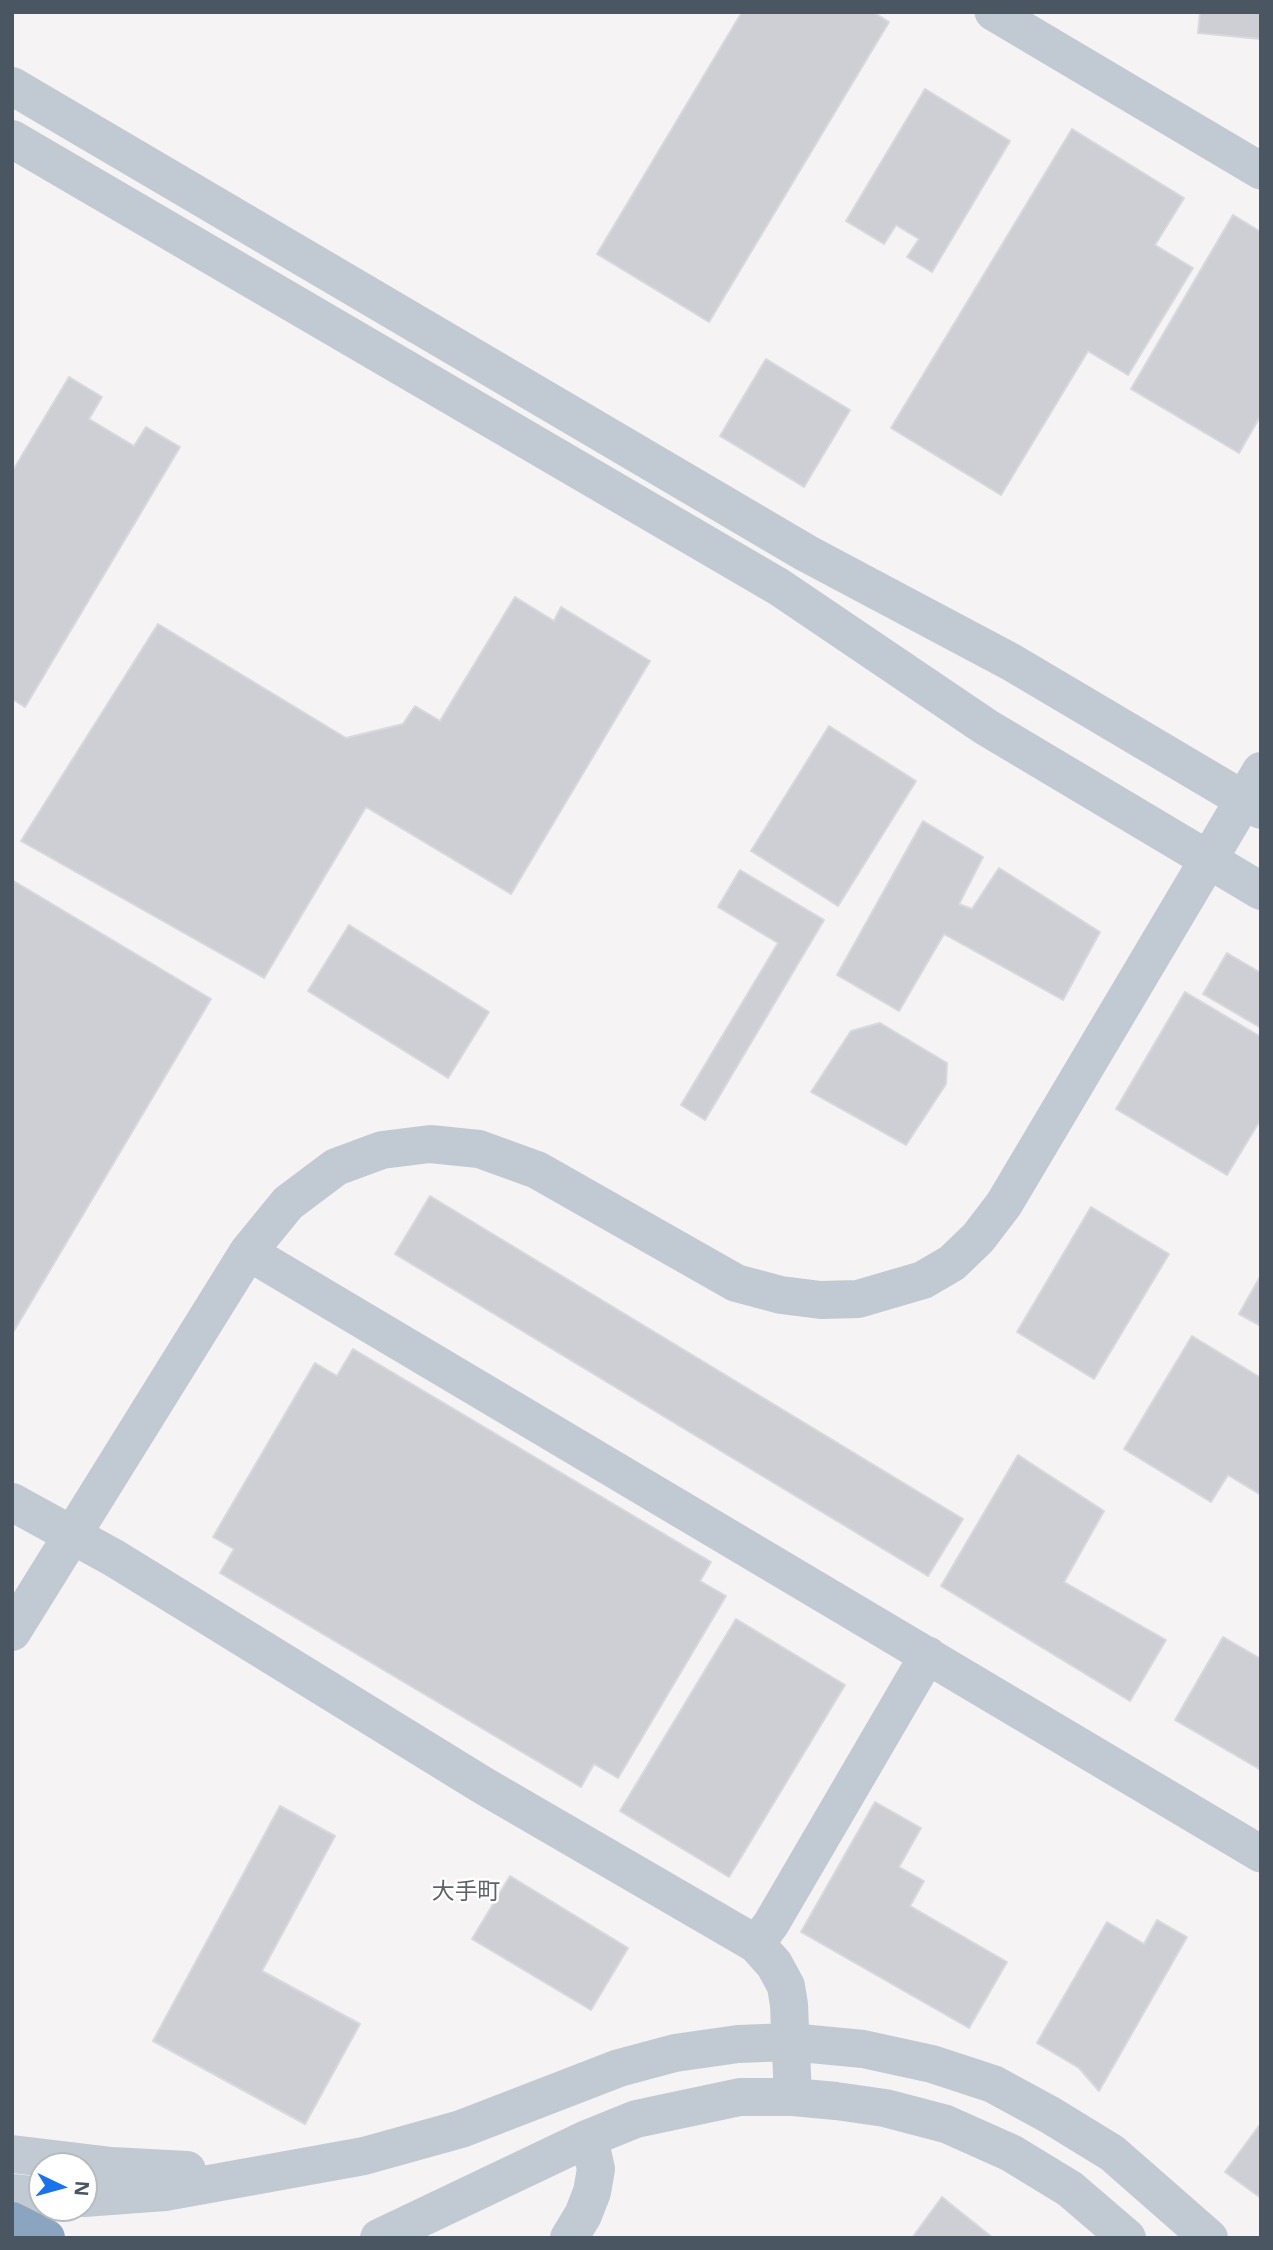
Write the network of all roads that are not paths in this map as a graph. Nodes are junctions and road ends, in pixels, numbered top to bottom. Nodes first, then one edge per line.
1 (993, 12) edge
2 (26, 94) edge
3 (14, 145) edge
4 (1261, 171) edge
5 (1255, 793) edge
6 (1209, 860) junction
7 (1261, 891) edge
8 (248, 1252) junction
9 (12, 1502) edge
10 (73, 1535) junction
11 (12, 1632) edge
12 (928, 1655) junction
13 (1261, 1854) edge
14 (756, 1944) junction
15 (790, 2042) junction
16 (793, 2097) junction
17 (589, 2138) junction
18 (12, 2154) edge
19 (270, 2173) junction
20 (98, 2197) edge
21 (12, 2221) edge
22 (46, 2238) edge
23 (379, 2238) edge
24 (569, 2238) edge
25 (1127, 2238) edge
26 (1209, 2238) edge

1 - 4 street
2 - 3 street
2 - 5 street
3 - 6 street
5 - 6 street
6 - 7 street
6 - 8 street
8 - 10 street
8 - 12 street
9 - 10 street
10 - 11 street
10 - 14 street
12 - 13 street
12 - 14 street
14 - 15 street
15 - 16 street
15 - 19 street
15 - 26 street
16 - 17 street
16 - 25 street
17 - 23 street
17 - 24 street
18 - 19 street
19 - 20 street
21 - 22 highway

